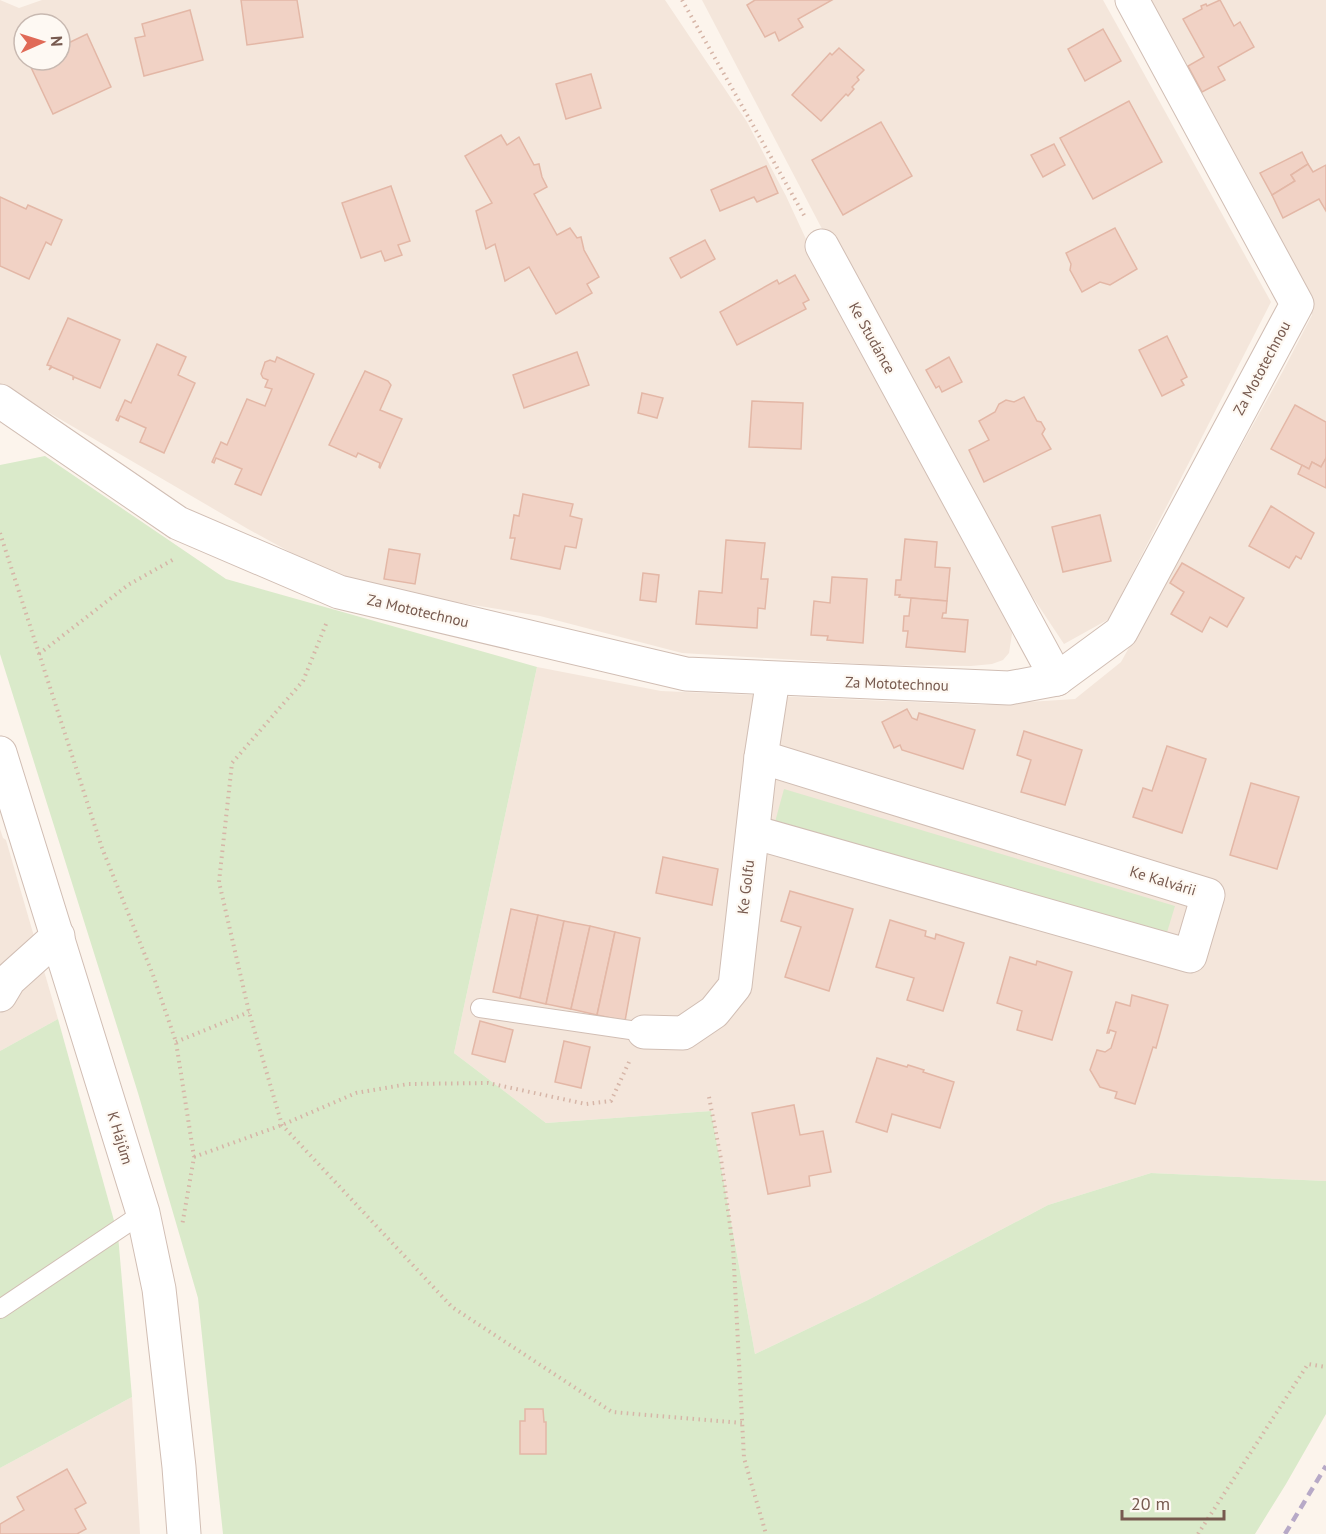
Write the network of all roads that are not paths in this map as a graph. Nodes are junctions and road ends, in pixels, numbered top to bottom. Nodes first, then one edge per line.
1 (1132, 0) edge
2 (822, 246) road end
3 (0, 401) edge
4 (773, 679) junction
5 (1057, 679) junction
6 (0, 753) edge
7 (761, 758) junction
8 (753, 832) junction
9 (58, 936) junction
10 (0, 995) edge
11 (480, 1008) dead end
12 (644, 1032) joint
13 (143, 1213) junction
14 (0, 1309) edge
15 (184, 1534) edge

1 - 5 street, Za Mototechnou
2 - 5 street, Ke Studánce
3 - 4 street, Za Mototechnou
4 - 5 street, Za Mototechnou
4 - 7 street, Ke Golfu
6 - 9 street, K Hájům
7 - 8 street, Ke Golfu
7 - 8 street, Ke Kalvárii
8 - 12 street, Ke Golfu
9 - 10 street
9 - 13 street, K Hájům
11 - 12 lane
13 - 14 lane
13 - 15 street, K Hájům

